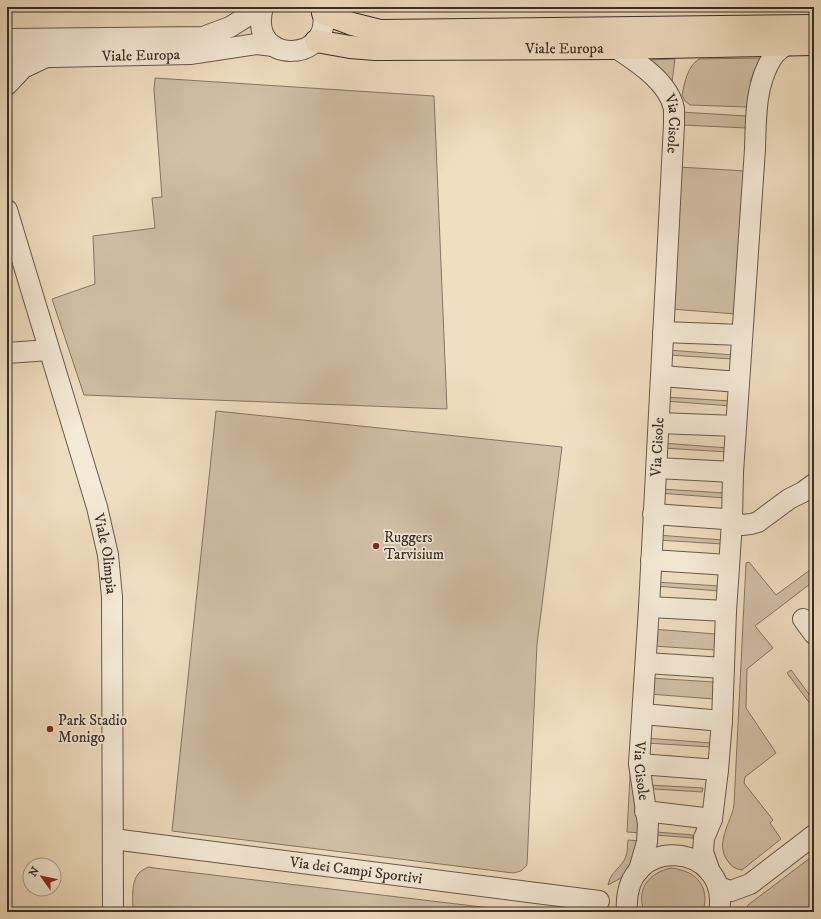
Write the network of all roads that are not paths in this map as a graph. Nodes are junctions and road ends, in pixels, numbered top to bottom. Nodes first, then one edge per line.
1 (263, 7) edge
2 (322, 10) edge
3 (814, 26) edge
4 (7, 39) edge
5 (316, 41) junction
6 (788, 43) junction
7 (814, 44) edge
8 (273, 46) junction
9 (616, 48) junction
10 (50, 56) junction
11 (7, 58) edge
12 (7, 85) edge
13 (7, 210) edge
14 (663, 332) junction
15 (742, 335) junction
16 (49, 350) junction
17 (7, 353) edge
18 (661, 376) junction
19 (739, 382) junction
20 (659, 423) junction
21 (736, 426) junction
22 (656, 468) junction
23 (733, 472) junction
24 (814, 484) edge
25 (654, 514) junction
26 (732, 522) junction
27 (651, 560) junction
28 (729, 565) junction
29 (649, 607) junction
30 (726, 611) junction
31 (646, 663) junction
32 (724, 668) junction
33 (643, 714) junction
34 (722, 721) junction
35 (640, 764) junction
36 (718, 770) junction
37 (645, 811) junction
38 (712, 819) junction
39 (814, 835) edge
40 (113, 839) junction
41 (634, 876) junction
42 (714, 880) junction
43 (738, 889) junction
44 (599, 901) junction
45 (113, 912) edge
46 (626, 912) edge
47 (719, 912) edge

1 - 4 street, Viale Europa
1 - 8 street, Viale Europa
2 - 3 main road, Viale Europa
2 - 5 street, Viale Europa
5 - 8 street, Viale Europa
5 - 9 main road, Viale Europa
6 - 7 main road, Viale Europa
6 - 9 main road, Viale Europa
6 - 15 street
8 - 10 street, Viale Europa
9 - 14 street, Via Cisole
10 - 11 street, Viale Europa
10 - 12 street
13 - 16 street, Viale Olimpia
14 - 15 street
14 - 18 street, Via Cisole
15 - 19 street
16 - 17 street
16 - 40 street, Viale Olimpia
18 - 19 street
18 - 20 street, Via Cisole
19 - 21 street
20 - 21 street
20 - 22 street, Via Cisole
21 - 23 street
22 - 23 street
22 - 25 street, Via Cisole
23 - 26 street
24 - 26 street
25 - 26 street
25 - 27 street, Via Cisole
26 - 28 street
27 - 28 street
27 - 29 street, Via Cisole
28 - 30 street
29 - 30 street
29 - 31 street, Via Cisole
30 - 32 street
31 - 32 street
31 - 33 street, Via Cisole
32 - 34 street
33 - 34 street
33 - 35 street, Via Cisole
34 - 36 street
35 - 36 street
35 - 37 street, Via Cisole
36 - 38 street
37 - 38 street
37 - 41 street, Via Cisole
38 - 42 street
39 - 43 street
40 - 44 street, Via dei Campi Sportivi
40 - 45 street, Viale Olimpia
41 - 42 street
41 - 44 street, Via dei Campi Sportivi
41 - 46 street, Via Cisole
42 - 43 street
42 - 47 street
43 - 47 street
44 - 46 street, Via dei Campi Sportivi

